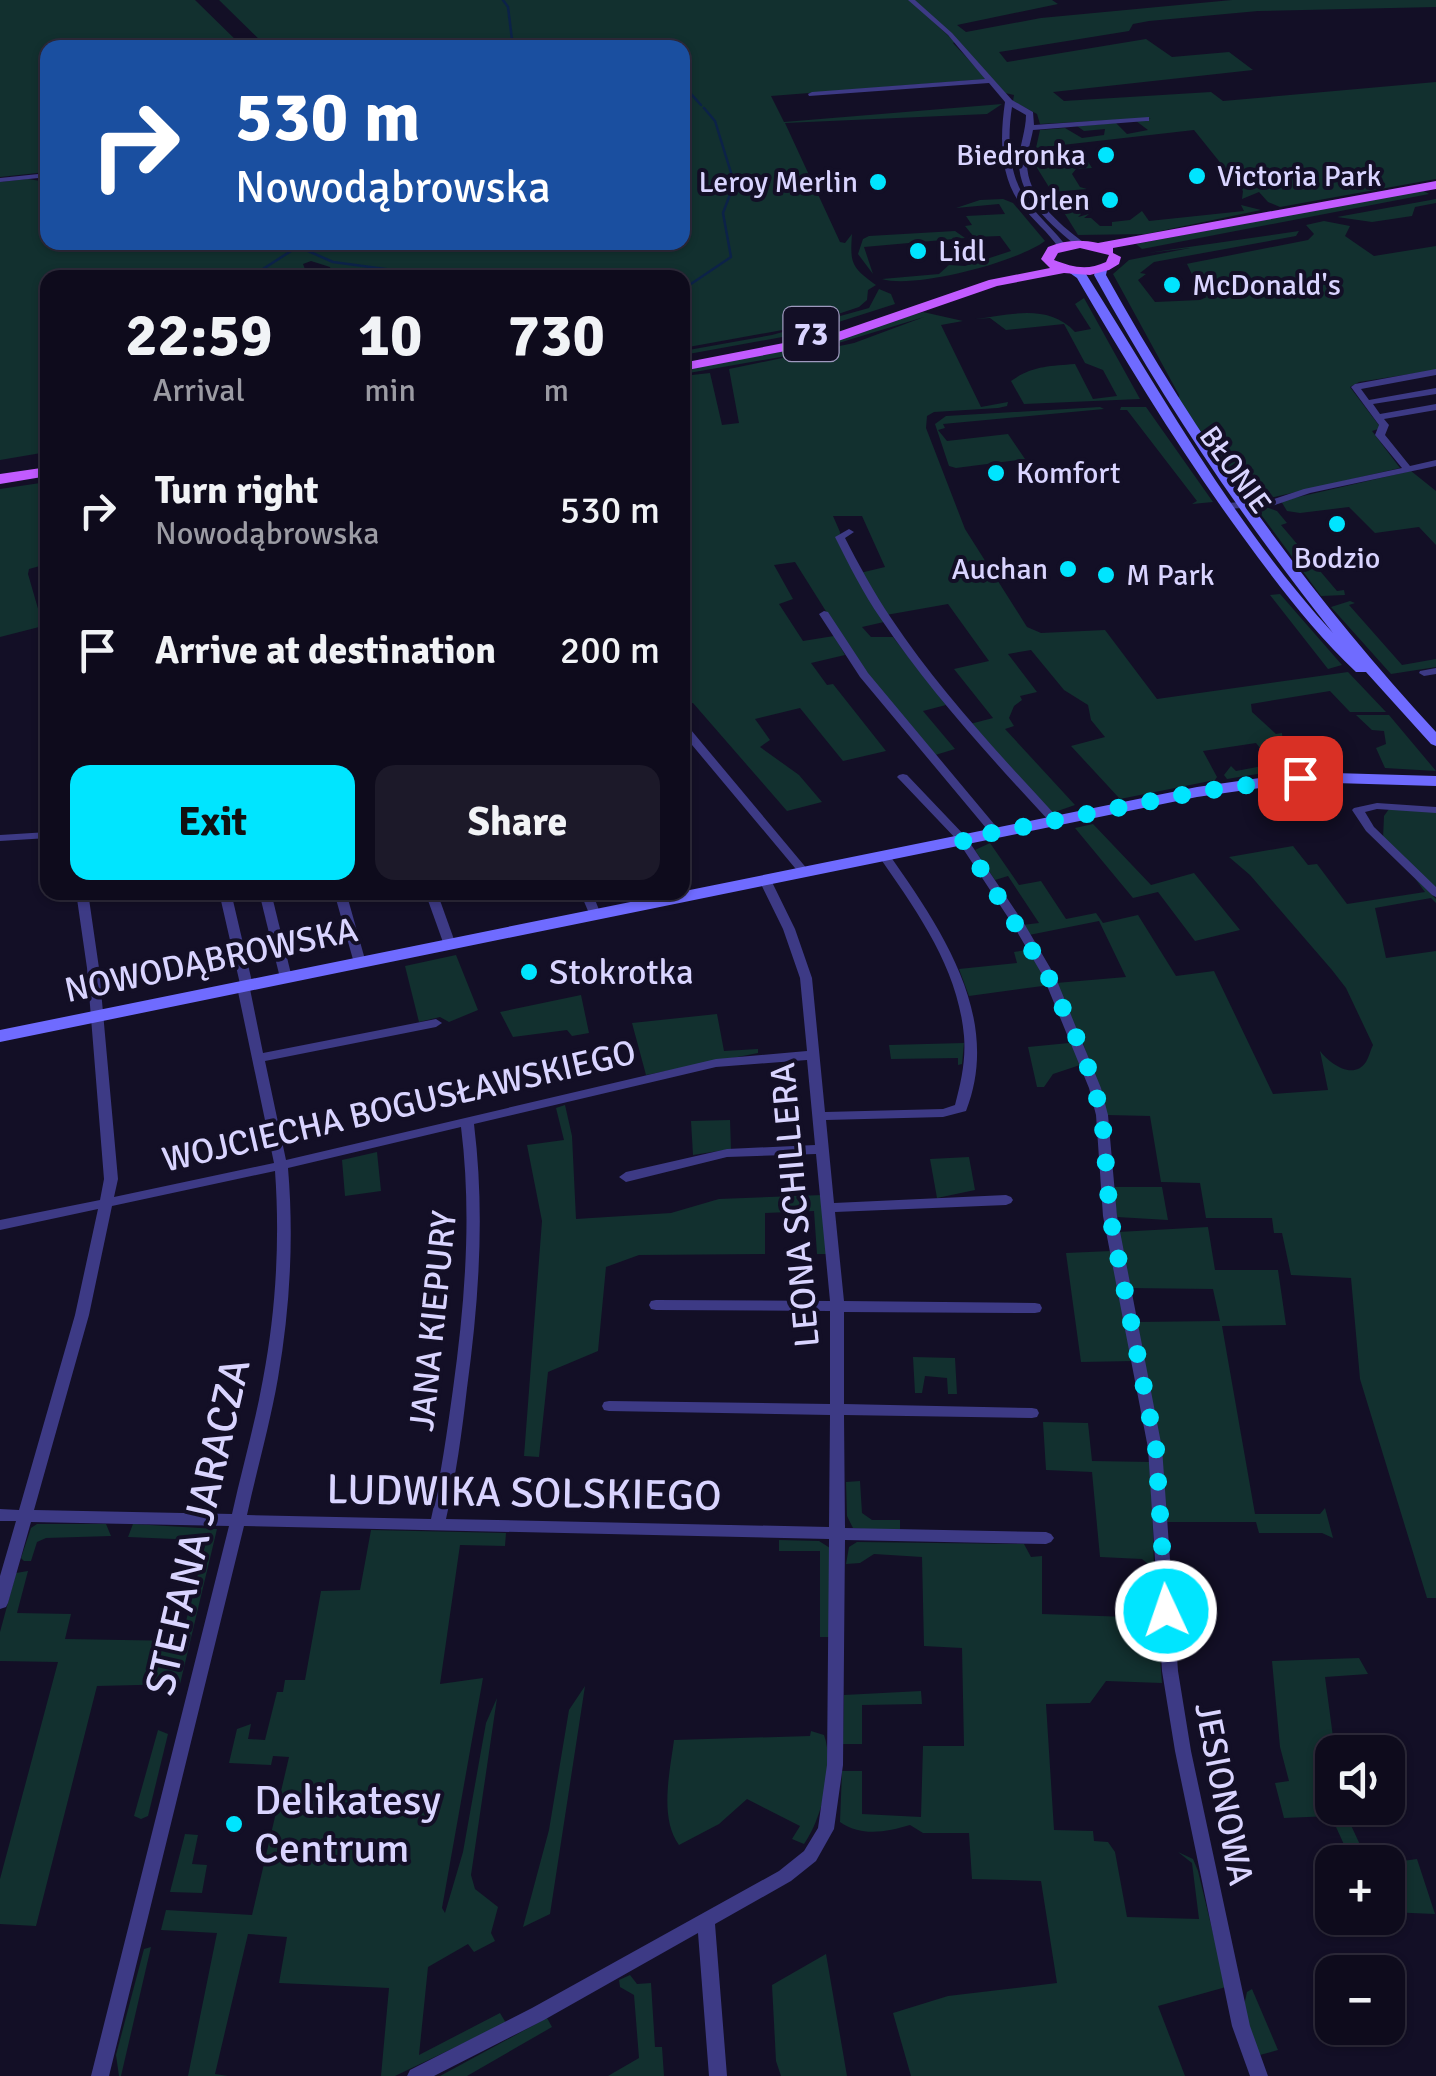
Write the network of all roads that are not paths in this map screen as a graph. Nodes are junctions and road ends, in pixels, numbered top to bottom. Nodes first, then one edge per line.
1 (911, 0) edge
2 (992, 81) junction
3 (812, 94) dead end
4 (1009, 102) junction
5 (1006, 116) junction
6 (1146, 119) dead end
7 (1030, 128) junction
8 (40, 175) edge
9 (0, 180) edge
10 (1436, 185) edge
11 (1436, 195) edge
12 (1080, 244) junction
13 (1062, 246) junction
14 (1098, 247) junction
15 (1114, 257) junction
16 (1048, 259) junction
17 (1068, 270) junction
18 (1101, 270) junction
19 (690, 356) edge
20 (690, 365) edge
21 (1436, 372) edge
22 (1436, 391) edge
23 (1366, 403) junction
24 (1436, 407) edge
25 (1377, 417) junction
26 (1436, 463) edge
27 (40, 464) edge
28 (1408, 469) junction
29 (0, 470) edge
30 (40, 473) edge
31 (0, 479) edge
32 (1227, 506) junction
33 (1244, 506) junction
34 (849, 532) dead end
35 (824, 614) dead end
36 (1379, 679) junction
37 (690, 736) edge
38 (1436, 741) edge
39 (902, 777) dead end
40 (1436, 781) edge
41 (1258, 783) junction
42 (1436, 792) edge
43 (1436, 810) edge
44 (1054, 820) junction
45 (995, 832) junction
46 (40, 836) edge
47 (0, 838) edge
48 (962, 839) junction
49 (884, 856) junction
50 (804, 872) junction
51 (765, 880) junction
52 (690, 893) edge
53 (1436, 893) edge
54 (83, 900) edge
55 (227, 900) edge
56 (266, 900) edge
57 (342, 900) edge
58 (434, 900) edge
59 (589, 900) edge
60 (656, 900) edge
61 (595, 915) junction
62 (450, 945) junction
63 (360, 963) junction
64 (286, 978) junction
65 (245, 986) junction
66 (97, 1017) junction
67 (436, 1023) dead end
68 (0, 1036) edge
69 (813, 1054) junction
70 (258, 1058) junction
71 (818, 1116) junction
72 (468, 1122) junction
73 (821, 1148) junction
74 (281, 1166) junction
75 (626, 1177) dead end
76 (1006, 1200) dead end
77 (103, 1204) junction
78 (829, 1208) junction
79 (0, 1226) edge
80 (837, 1304) junction
81 (656, 1305) dead end
82 (1034, 1308) dead end
83 (609, 1406) dead end
84 (840, 1408) junction
85 (1032, 1412) dead end
86 (0, 1515) edge
87 (24, 1515) junction
88 (238, 1522) junction
89 (437, 1525) junction
90 (838, 1534) junction
91 (1046, 1538) dead end
92 (0, 1603) edge
93 (706, 1922) junction
94 (100, 2076) edge
95 (416, 2076) edge
96 (718, 2076) edge
97 (1260, 2076) edge

1 - 2 street
2 - 3 street
2 - 4 street
4 - 5 street
4 - 7 street
5 - 7 street
5 - 13 street
6 - 7 street
7 - 12 street
8 - 9 street
10 - 14 main road
11 - 15 main road
12 - 13 main road
12 - 14 main road
13 - 16 main road, 73
14 - 15 main road
15 - 18 main road
16 - 17 main road
16 - 19 main road, 73
17 - 18 main road, 73
17 - 20 main road, 73
17 - 32 main road, BŁONIE
18 - 33 main road, BŁONIE
21 - 23 street
22 - 23 street
23 - 25 street
24 - 25 street
25 - 28 street
26 - 28 street
27 - 29 main road
28 - 33 street
30 - 31 main road
32 - 33 street
32 - 36 main road, BŁONIE
33 - 36 main road, BŁONIE
34 - 44 street
35 - 45 street
36 - 38 main road, BŁONIE
37 - 50 street
39 - 48 street, JESIONOWA
40 - 41 main road, NOWODĄBROWSKA
41 - 42 main road, NOWODĄBROWSKA
41 - 44 main road, NOWODĄBROWSKA
43 - 53 street
44 - 45 main road, NOWODĄBROWSKA
45 - 48 main road, NOWODĄBROWSKA
46 - 47 street
48 - 49 main road, NOWODĄBROWSKA
48 - 97 street, JESIONOWA
49 - 50 main road, NOWODĄBROWSKA
49 - 71 street
50 - 51 main road, NOWODĄBROWSKA
51 - 52 main road, NOWODĄBROWSKA
51 - 69 street, LEONA SCHILLERA
54 - 66 street
55 - 65 street, STEFANA JARACZA
56 - 64 street
57 - 63 street
58 - 62 street
59 - 61 street
60 - 61 main road, NOWODĄBROWSKA
61 - 62 main road, NOWODĄBROWSKA
62 - 63 main road, NOWODĄBROWSKA
63 - 64 main road, NOWODĄBROWSKA
64 - 65 main road, NOWODĄBROWSKA
65 - 66 main road, NOWODĄBROWSKA
65 - 70 street, STEFANA JARACZA
66 - 68 main road, NOWODĄBROWSKA
66 - 77 street
67 - 70 street
69 - 71 street, LEONA SCHILLERA
69 - 72 street, WOJCIECHA BOGUSŁAWSKIEGO
70 - 74 street, STEFANA JARACZA
71 - 73 street, LEONA SCHILLERA
72 - 74 street, WOJCIECHA BOGUSŁAWSKIEGO
72 - 89 street, JANA KIEPURY
73 - 75 street
73 - 78 street, LEONA SCHILLERA
74 - 77 street, WOJCIECHA BOGUSŁAWSKIEGO
74 - 88 street, STEFANA JARACZA
76 - 78 street
77 - 79 street, WOJCIECHA BOGUSŁAWSKIEGO
77 - 87 street
78 - 80 street, LEONA SCHILLERA
80 - 81 street
80 - 82 street
80 - 84 street, LEONA SCHILLERA
83 - 84 street
84 - 85 street
84 - 90 street, LEONA SCHILLERA
86 - 87 street, LUDWIKA SOLSKIEGO
87 - 88 street, LUDWIKA SOLSKIEGO
87 - 92 street
88 - 89 street, LUDWIKA SOLSKIEGO
88 - 94 street, STEFANA JARACZA
89 - 90 street, LUDWIKA SOLSKIEGO
90 - 91 street, LUDWIKA SOLSKIEGO
90 - 93 street, LEONA SCHILLERA
93 - 95 street, LEONA SCHILLERA
93 - 96 street

